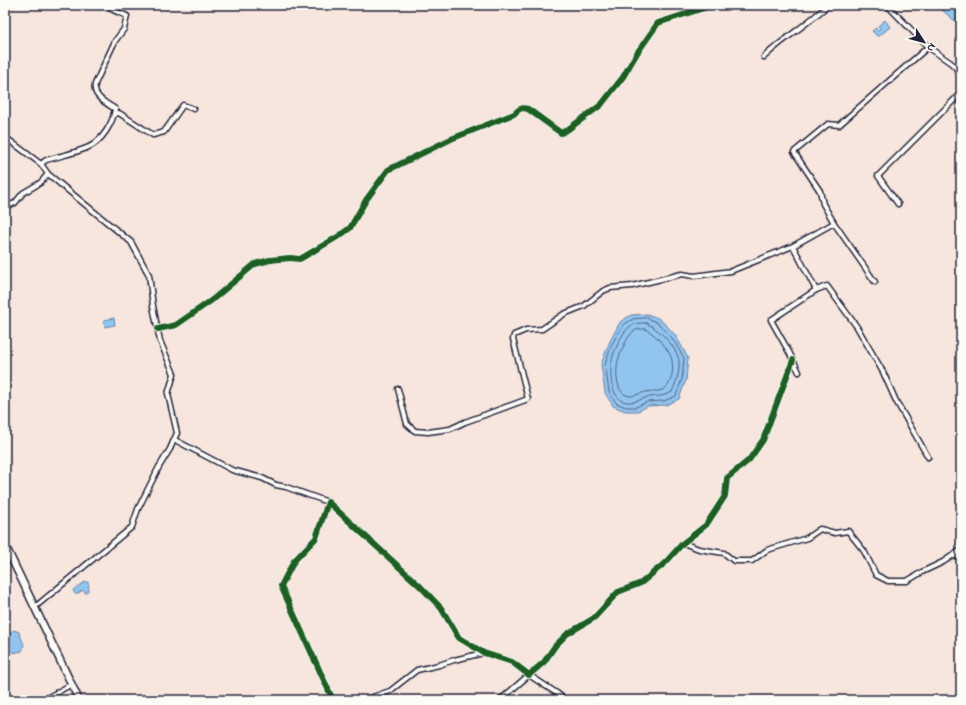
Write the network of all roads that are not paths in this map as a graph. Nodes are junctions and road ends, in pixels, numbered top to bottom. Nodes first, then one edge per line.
1 (110, 5) edge
2 (713, 5) edge
3 (828, 5) edge
4 (888, 5) edge
5 (928, 47) junction
6 (764, 57) dead end
7 (961, 73) edge
8 (961, 93) edge
9 (194, 109) dead end
10 (114, 114) junction
11 (5, 137) edge
12 (41, 164) junction
13 (48, 174) junction
14 (898, 204) dead end
15 (5, 207) edge
16 (834, 223) junction
17 (793, 246) junction
18 (875, 282) dead end
19 (816, 290) junction
20 (158, 329) junction
21 (793, 360) junction
22 (799, 372) dead end
23 (398, 389) dead end
24 (174, 440) junction
25 (928, 457) dead end
26 (328, 502) junction
27 (683, 543) junction
28 (5, 545) edge
29 (961, 550) edge
30 (952, 556) junction
31 (961, 556) edge
32 (35, 607) junction
33 (484, 653) junction
34 (530, 675) junction
35 (72, 684) junction
36 (43, 700) edge
37 (79, 700) edge
38 (333, 700) edge
39 (364, 700) edge
40 (500, 700) edge
41 (565, 700) edge

1 - 10 street
2 - 20 street
3 - 6 street
4 - 5 street
5 - 7 street
5 - 16 street
8 - 14 street
9 - 10 street
10 - 12 street
11 - 12 street
12 - 13 street
13 - 15 street
13 - 20 street
16 - 17 street
16 - 18 street
17 - 19 street
17 - 23 street
19 - 21 street
19 - 25 street
20 - 24 street
21 - 22 street
21 - 27 street
24 - 26 street
24 - 32 street
26 - 33 street
26 - 38 street
27 - 30 street
27 - 34 street
28 - 32 main road
29 - 30 street
30 - 31 street
32 - 35 main road
33 - 34 street
33 - 39 street
34 - 40 street
34 - 41 street
35 - 36 street
35 - 37 main road

